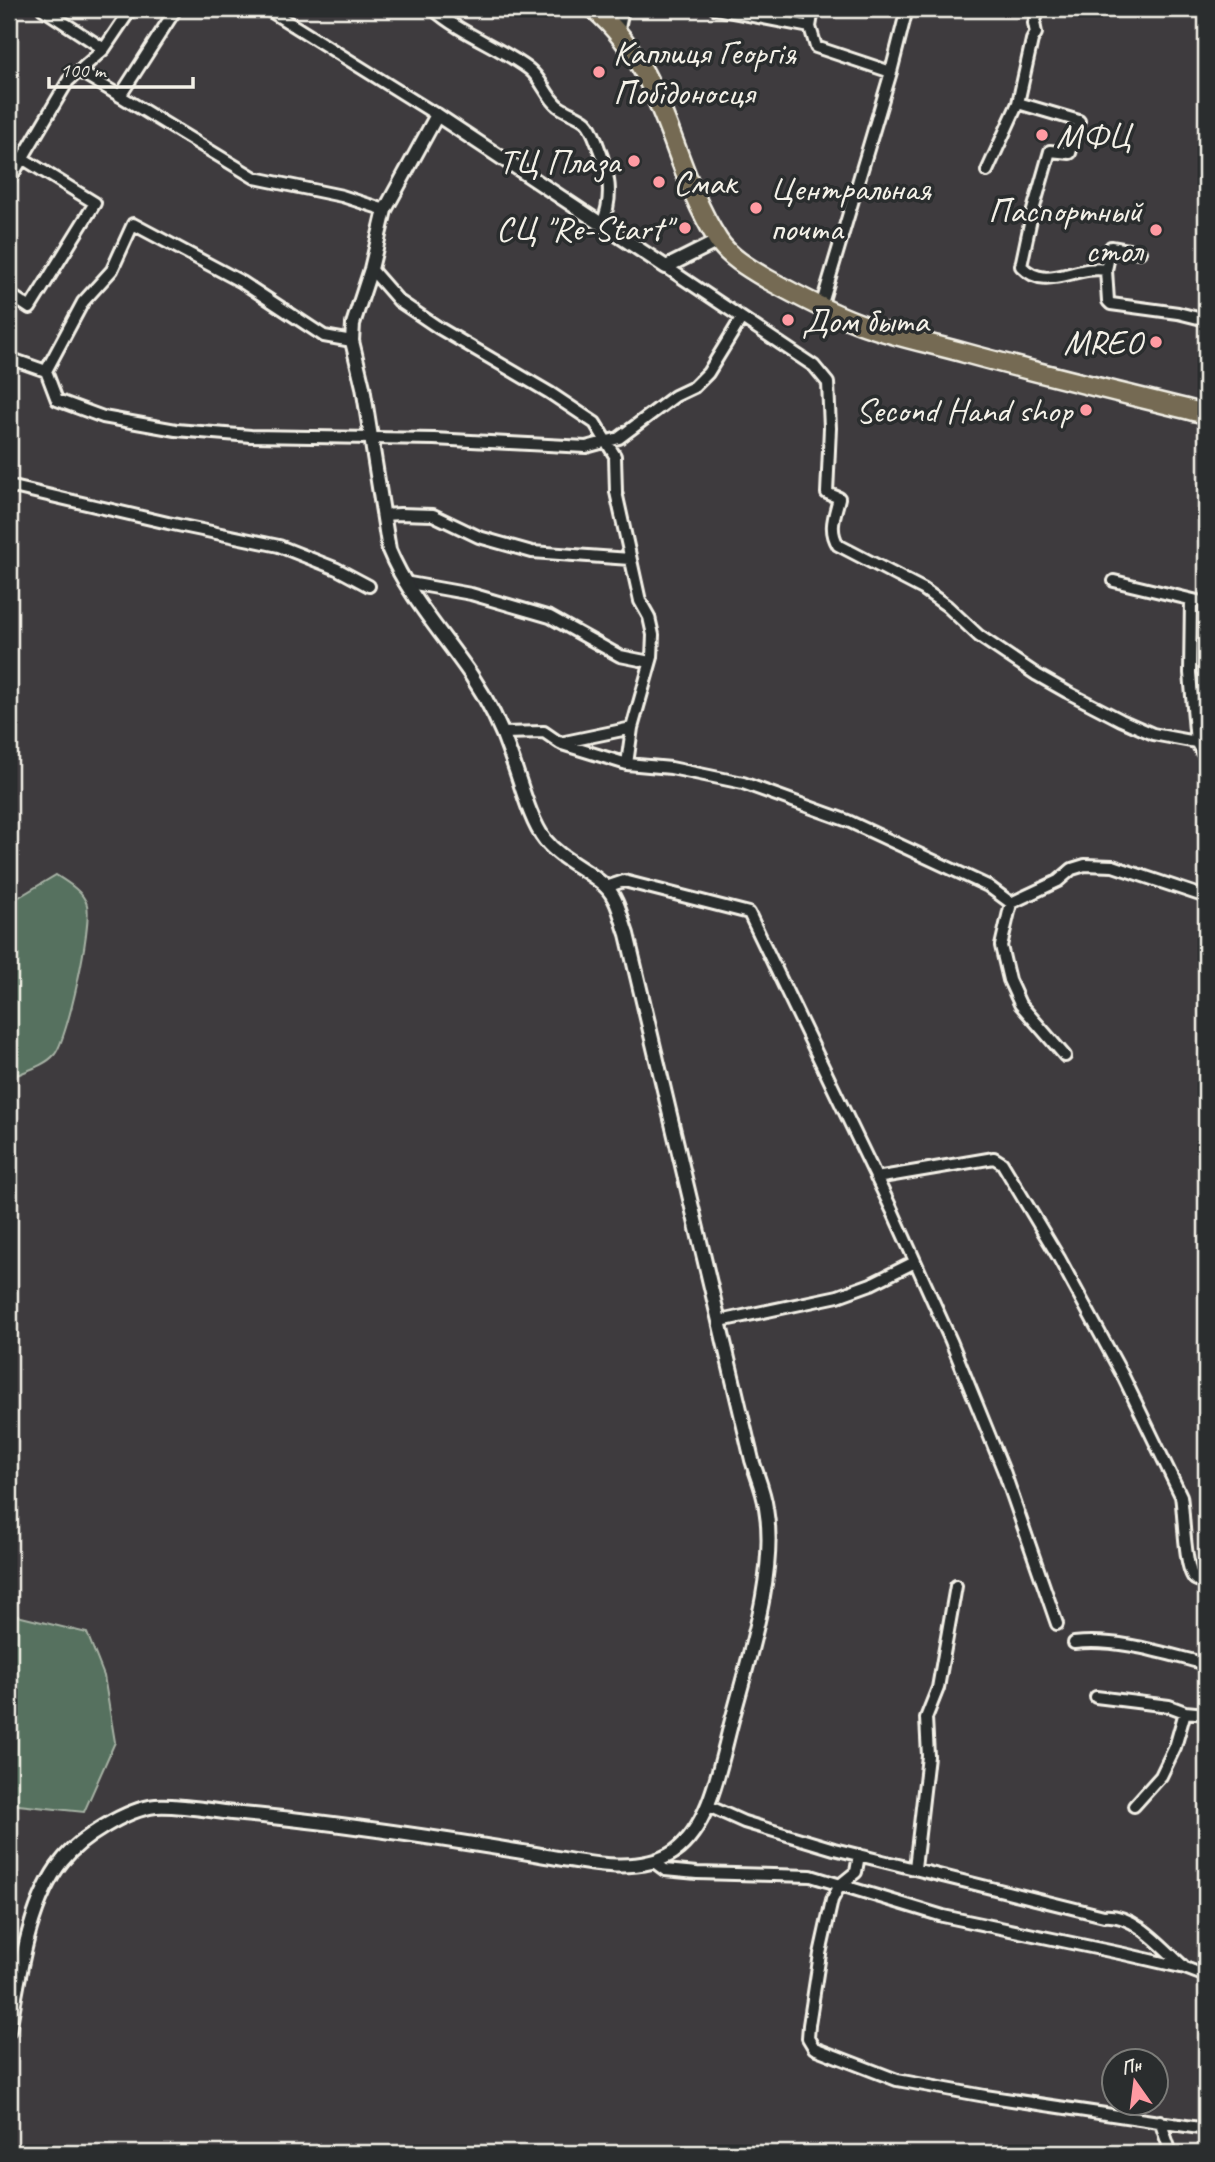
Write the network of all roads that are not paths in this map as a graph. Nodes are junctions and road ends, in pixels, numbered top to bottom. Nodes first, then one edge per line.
1 (43, 9) edge
2 (131, 9) edge
3 (176, 9) edge
4 (267, 9) edge
5 (433, 9) edge
6 (594, 9) edge
7 (623, 9) edge
8 (716, 9) edge
9 (813, 9) edge
10 (907, 9) edge
11 (1039, 9) edge
12 (810, 27) junction
13 (618, 33) junction
14 (104, 49) junction
15 (79, 71) junction
16 (891, 72) junction
17 (120, 96) junction
18 (1018, 103) junction
19 (437, 115) junction
20 (22, 158) junction
21 (987, 172) dead end
22 (9, 181) edge
23 (385, 210) junction
24 (602, 224) junction
25 (722, 246) junction
26 (1140, 252) dead end
27 (666, 267) junction
28 (371, 269) junction
29 (1106, 270) junction
30 (9, 294) edge
31 (821, 307) junction
32 (741, 319) junction
33 (1206, 320) edge
34 (352, 341) junction
35 (9, 358) edge
36 (46, 371) junction
37 (1206, 414) edge
38 (371, 437) junction
39 (606, 442) junction
40 (9, 486) edge
41 (383, 515) junction
42 (630, 559) junction
43 (1114, 581) dead end
44 (404, 582) junction
45 (369, 586) dead end
46 (1191, 600) junction
47 (1206, 603) edge
48 (650, 662) junction
49 (1206, 709) edge
50 (1194, 710) junction
51 (632, 729) junction
52 (502, 733) junction
53 (1196, 742) junction
54 (560, 743) junction
55 (1206, 759) edge
56 (626, 764) junction
57 (606, 887) junction
58 (1206, 897) edge
59 (1010, 904) junction
60 (1065, 1056) dead end
61 (876, 1178) junction
62 (915, 1262) junction
63 (720, 1321) junction
64 (1206, 1582) edge
65 (956, 1586) dead end
66 (1057, 1625) dead end
67 (1074, 1643) dead end
68 (1206, 1664) edge
69 (1096, 1697) dead end
70 (1185, 1712) junction
71 (1206, 1714) edge
72 (708, 1806) junction
73 (1135, 1806) dead end
74 (859, 1855) junction
75 (654, 1862) junction
76 (915, 1868) junction
77 (840, 1885) junction
78 (1185, 1968) junction
79 (1206, 1976) edge
80 (9, 2030) edge
81 (1160, 2121) junction
82 (1206, 2129) edge
83 (1171, 2153) edge

1 - 14 street
2 - 14 street
3 - 17 street
4 - 19 street
5 - 24 street
6 - 13 highway
7 - 13 street
8 - 12 street
9 - 12 street
10 - 16 street
11 - 18 street
12 - 16 street
13 - 25 highway
14 - 15 street
15 - 17 street
15 - 20 street
16 - 31 street
17 - 23 street
18 - 21 street
18 - 29 street
19 - 23 street
19 - 24 street
20 - 22 street
20 - 30 street
23 - 28 street
24 - 27 street
25 - 27 street
25 - 31 highway
26 - 29 street
27 - 32 street
28 - 34 street
28 - 39 street
29 - 33 street
31 - 37 highway
32 - 39 street
32 - 53 street
34 - 36 street
34 - 38 street
35 - 36 street
36 - 38 street
38 - 39 street
38 - 41 street
39 - 42 street
40 - 45 street
41 - 42 street
41 - 44 street
42 - 48 street
43 - 46 street
44 - 48 street
44 - 52 street
46 - 47 street
46 - 50 street
48 - 51 street
49 - 50 street
50 - 53 street
51 - 54 street
51 - 56 street
52 - 54 street
52 - 57 street
53 - 55 street
54 - 56 street
56 - 59 street
57 - 61 street
57 - 63 street
58 - 59 street
59 - 60 street
61 - 62 street
61 - 64 street
62 - 63 street
62 - 66 street
63 - 72 street
65 - 76 street
67 - 68 street
69 - 70 street
70 - 71 street
70 - 73 street
72 - 74 street
72 - 75 street
74 - 76 street
74 - 77 street
75 - 77 street
75 - 80 street
76 - 78 street
77 - 78 street
77 - 81 street
78 - 79 street
81 - 82 street
81 - 83 street

